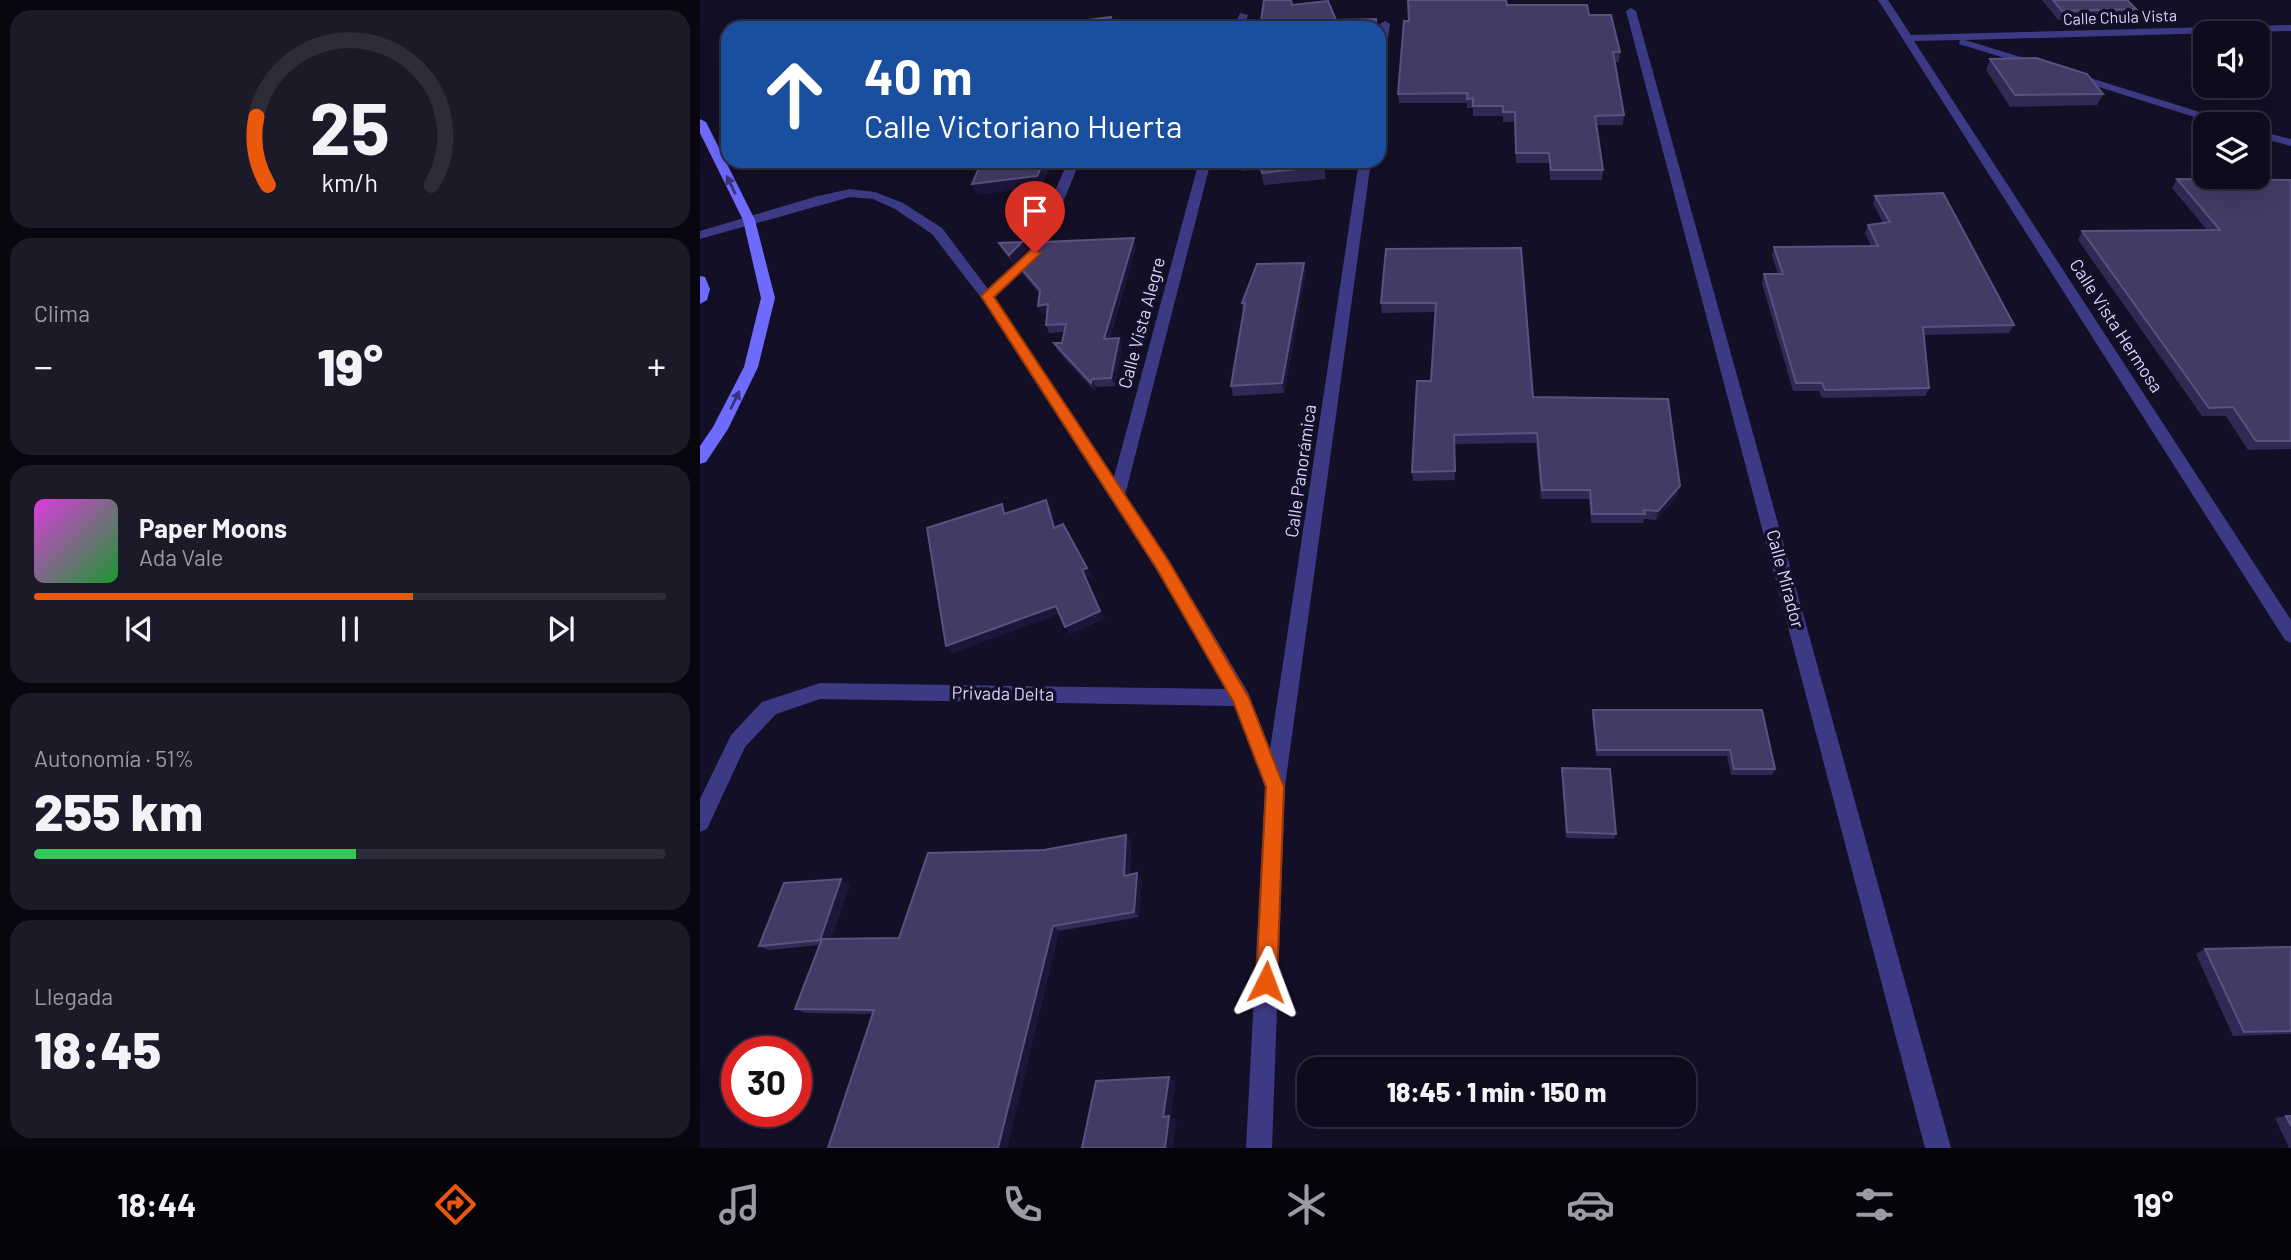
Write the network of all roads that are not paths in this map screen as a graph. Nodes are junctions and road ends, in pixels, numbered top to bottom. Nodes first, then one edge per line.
1 (1883, 0) edge
2 (1631, 11) dead end
3 (1243, 15) dead end
4 (1241, 21) edge
5 (2291, 28) edge
6 (1909, 38) junction
7 (1950, 38) junction
8 (2043, 67) edge
9 (2056, 71) edge
10 (2193, 113) edge
11 (700, 122) edge
12 (2285, 142) edge
13 (2291, 152) edge
14 (721, 164) edge
15 (723, 168) edge
16 (1071, 168) edge
17 (1203, 168) edge
18 (1364, 168) edge
19 (749, 220) junction
20 (700, 235) edge
21 (700, 280) edge
22 (987, 296) junction
23 (700, 300) edge
24 (700, 458) edge
25 (1117, 495) junction
26 (2291, 635) edge
27 (1241, 698) junction
28 (1275, 787) junction
29 (700, 822) edge
30 (1259, 1148) edge
31 (1938, 1148) edge

1 - 6 street, Calle Vista Hermosa
2 - 31 street, Calle Mirador
3 - 4 street
5 - 7 street, Calle Chula Vista
6 - 7 street, Calle Chula Vista
6 - 26 street, Calle Vista Hermosa
7 - 8 street
9 - 10 street
14 -> 11 street
12 - 13 street
19 -> 15 street
16 - 22 street
17 - 25 street, Calle Vista Alegre
18 - 28 street, Calle Panorámica
19 - 20 street
19 - 22 street
24 -> 19 street
21 - 23 street
22 - 25 street
25 - 27 street
27 - 28 street
27 - 29 street, Privada Delta
28 - 30 street, Calle Panorámica

